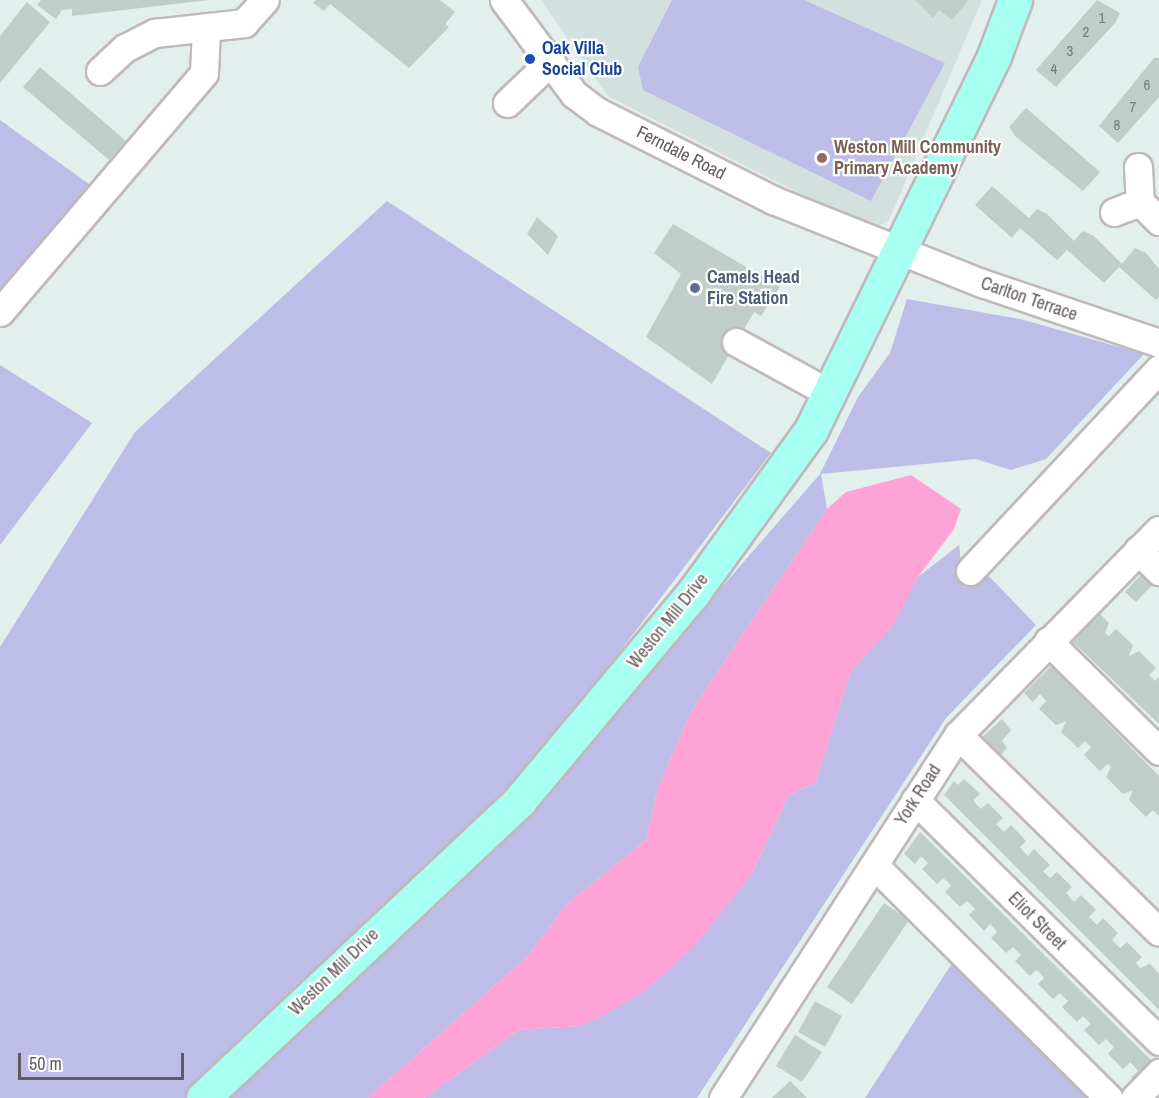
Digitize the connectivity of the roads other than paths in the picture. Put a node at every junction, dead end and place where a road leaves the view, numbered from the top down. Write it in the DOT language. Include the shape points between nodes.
graph roads {
  1 [pos="265,0"];
  2 [pos="504,0"];
  3 [pos="1015,0"];
  4 [pos="1039,0"];
  5 [pos="206,29"];
  6 [pos="999,44"];
  7 [pos="551,61"];
  8 [pos="100,71"];
  9 [pos="507,103"];
  10 [pos="1138,167"];
  11 [pos="1140,202"];
  12 [pos="1114,212"];
  13 [pos="1159,221"];
  14 [pos="900,251"];
  15 [pos="0,312"];
  16 [pos="736,342"];
  17 [pos="1159,343"];
  18 [pos="1159,369"];
  19 [pos="829,393"];
  20 [pos="1159,530"];
  21 [pos="1138,550"];
  22 [pos="970,571"];
  23 [pos="1159,571"];
  24 [pos="1048,641"];
  25 [pos="958,735"];
  26 [pos="1159,752"];
  27 [pos="915,800"];
  28 [pos="874,865"];
  29 [pos="1159,932"];
  30 [pos="1159,1041"];
  31 [pos="1159,1073"];
  32 [pos="204,1098"];
  33 [pos="723,1098"];
  34 [pos="1109,1098"];
  35 [pos="1135,1098"];
  1 -- 5 [label="street" via="244,23"];
  2 -- 7 [label="street, Ferndale Road"];
  3 -- 6 [label="main road, Weston Mill Drive"];
  4 -- 6 [label="main road, Weston Mill Drive"];
  5 -- 8 [label="street" via="154,33 125,48"];
  5 -- 15 [label="street" via="204,73"];
  6 -- 14 [label="main road, Weston Mill Drive"];
  7 -- 9 [label="street"];
  7 -- 14 [label="street, Ferndale Road" via="574,94 598,112 773,200"];
  10 -- 11 [label="street"];
  11 -- 12 [label="street"];
  11 -- 13 [label="street"];
  14 -- 17 [label="street, Carlton Terrace"];
  14 -- 19 [label="main road, Weston Mill Drive"];
  16 -- 19 [label="street"];
  18 -- 22 [label="street"];
  19 -- 32 [label="main road, Weston Mill Drive" via="811,430 693,593 519,800"];
  20 -- 21 [label="street, York Road"];
  21 -- 23 [label="street"];
  21 -- 24 [label="street, York Road"];
  24 -- 25 [label="street, York Road"];
  24 -- 26 [label="street"];
  25 -- 27 [label="street, York Road"];
  25 -- 29 [label="street"];
  27 -- 28 [label="street, York Road"];
  27 -- 30 [label="street, Eliot Street"];
  28 -- 33 [label="street, York Road"];
  28 -- 34 [label="street"];
  31 -- 35 [label="street"];
}
